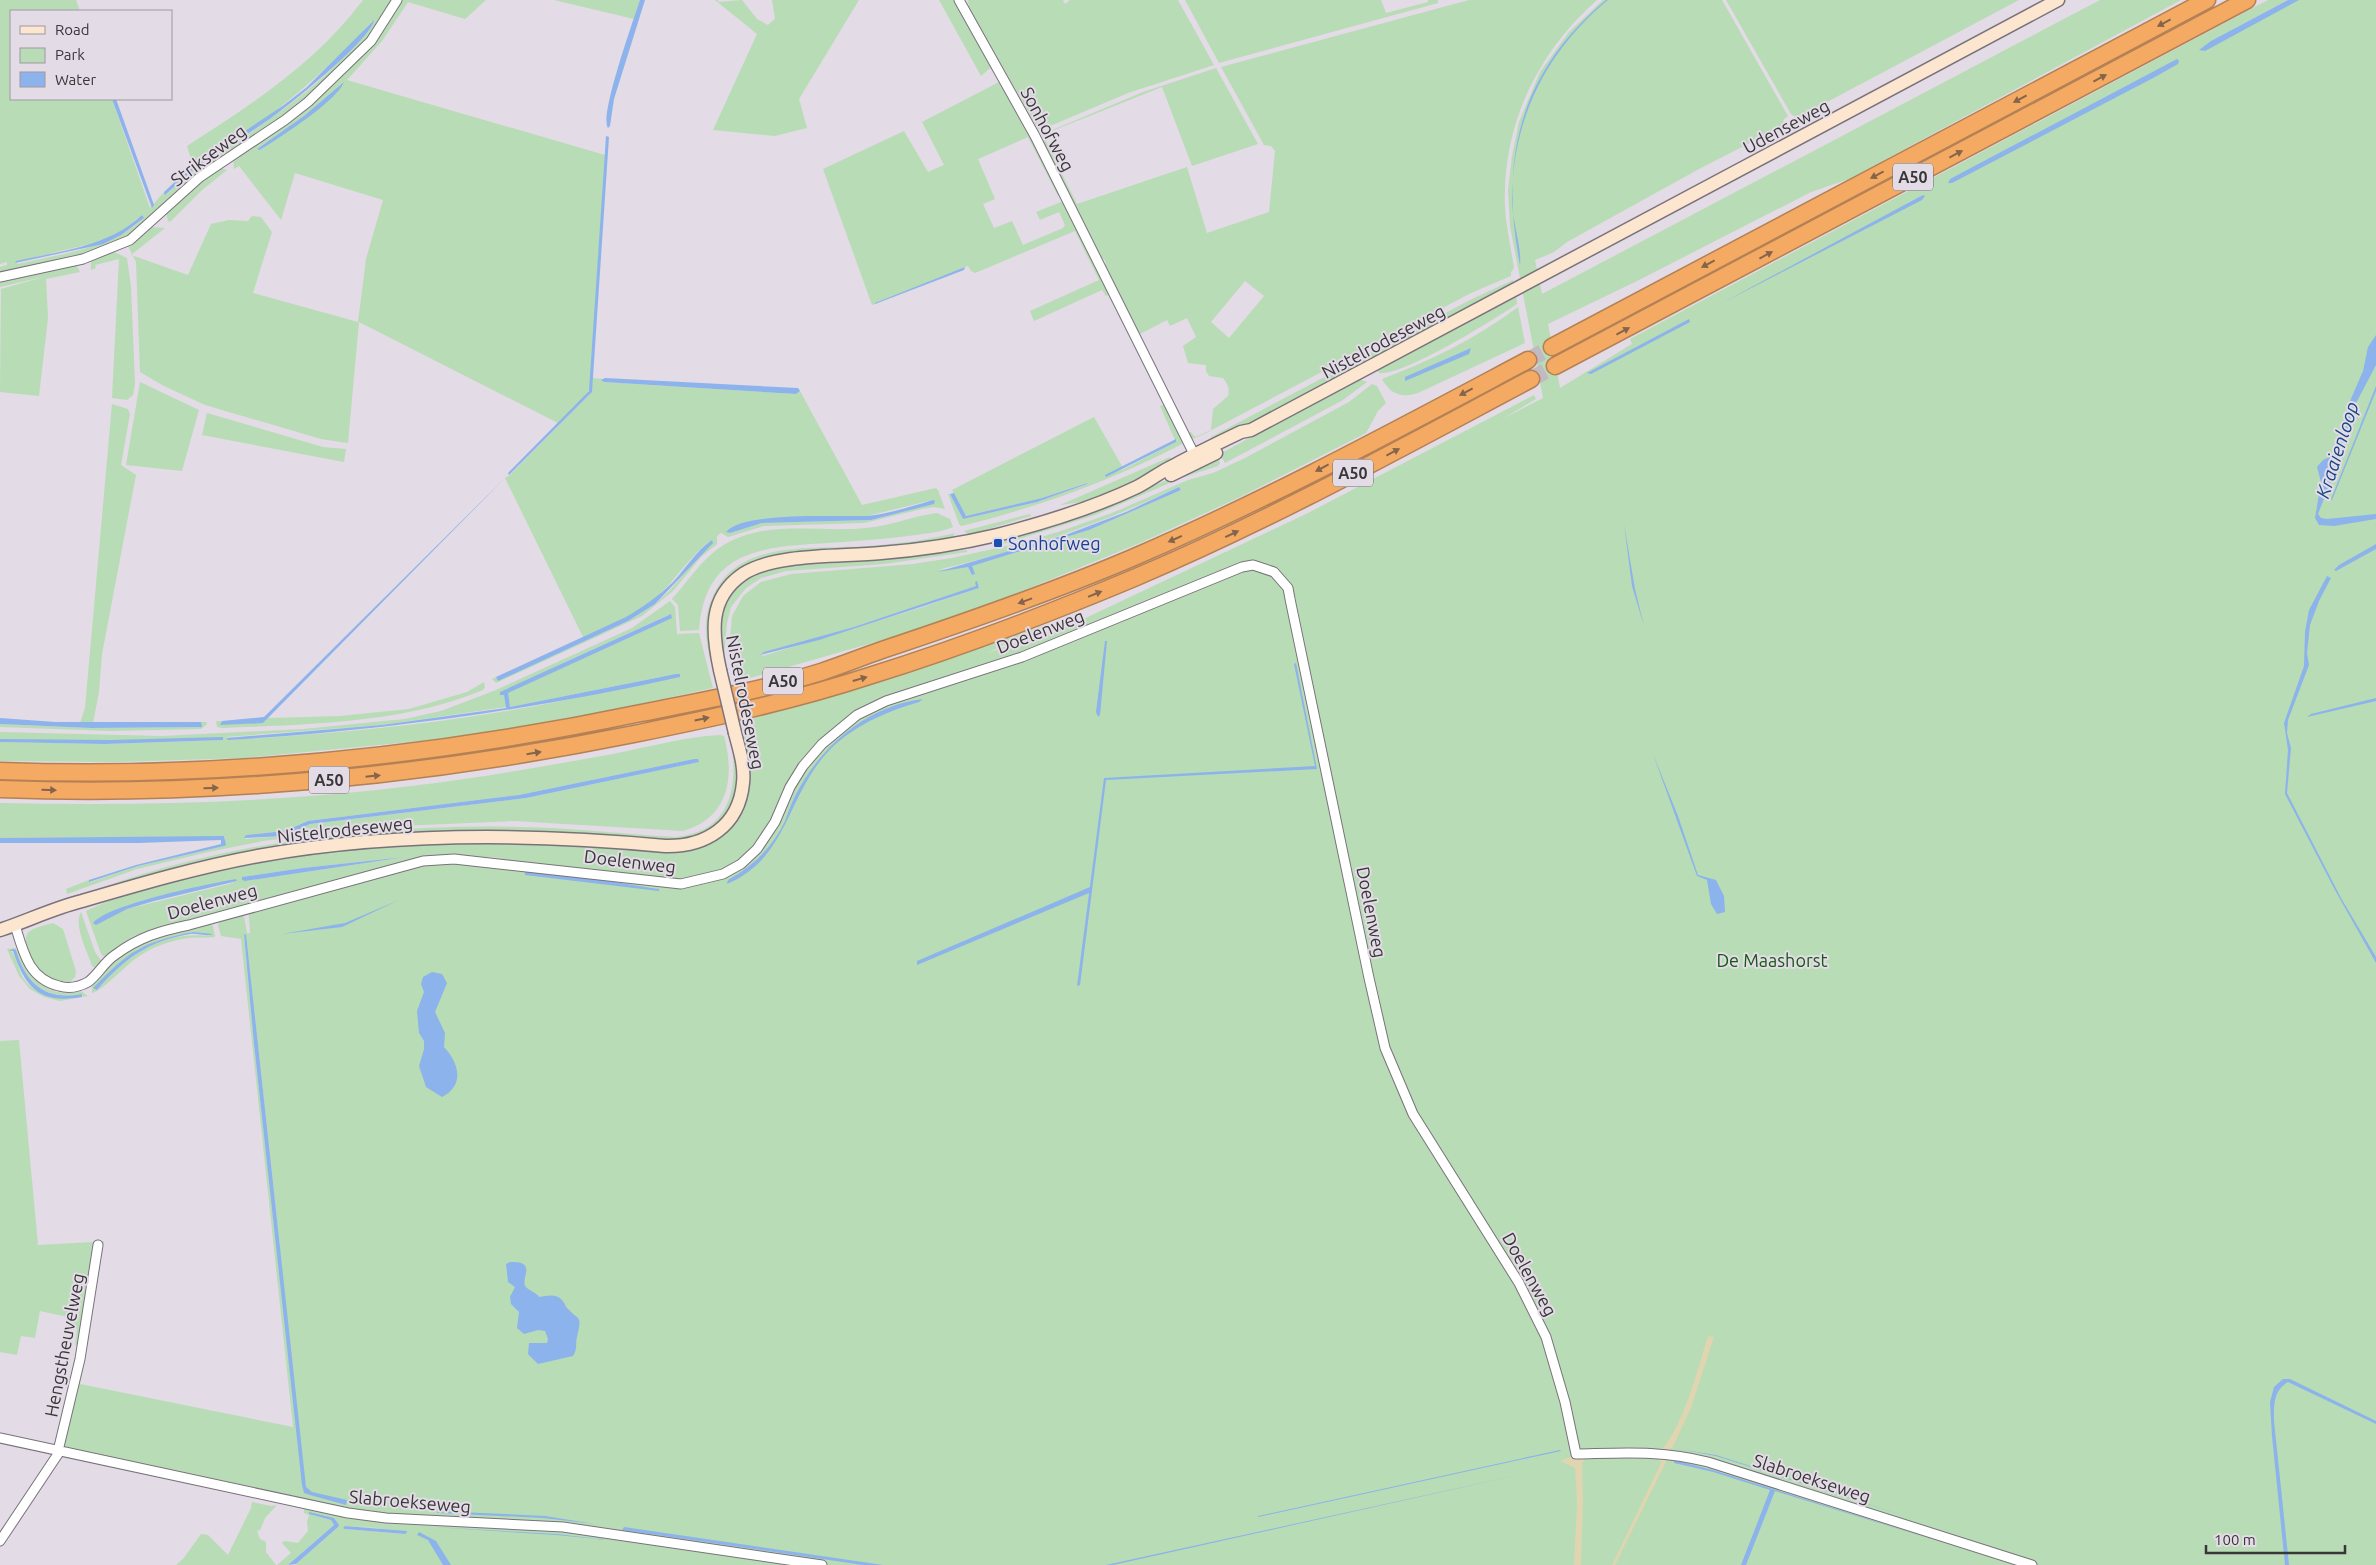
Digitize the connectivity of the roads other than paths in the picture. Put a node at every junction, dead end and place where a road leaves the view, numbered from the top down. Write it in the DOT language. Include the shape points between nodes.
graph roads {
  1 [pos="397,0"];
  2 [pos="959,0"];
  3 [pos="2058,0"];
  4 [pos="2207,0"];
  5 [pos="2247,0"];
  6 [pos="0,277"];
  7 [pos="1530,282"];
  8 [pos="1552,347"];
  9 [pos="1528,360"];
  10 [pos="1556,366"];
  11 [pos="1531,379"];
  12 [pos="1196,459"];
  13 [pos="0,771"];
  14 [pos="0,789"];
  15 [pos="17,929"];
  16 [pos="0,930"];
  17 [pos="0,939"];
  18 [pos="98,1245"];
  19 [pos="0,1438"];
  20 [pos="59,1451"];
  21 [pos="1576,1454"];
  22 [pos="0,1542"];
  23 [pos="822,1565"];
  24 [pos="2032,1565"];
  1 -- 6 [label="street, Strikseweg" via="371,41 308,102 200,177 130,240 83,259"];
  2 -- 12 [label="street, Sonhofweg" via="1035,136"];
  3 -- 7 [label="street, Udenseweg"];
  4 -- 8 [label="highway, A50, one-way"];
  10 -- 5 [label="highway, A50, one-way"];
  7 -- 12 [label="street, Nistelrodeseweg" via="1251,430 1243,438"];
  9 -- 13 [label="highway, A50, one-way" via="1308,475 1133,558 987,615 820,672 550,732 428,750 352,759 170,772"];
  14 -- 11 [label="highway, A50, one-way" via="140,791 379,776 571,747 773,704 869,676 1048,613 1134,578 1281,511"];
  12 -- 15 [label="street, Nistelrodeseweg, bridge" via="1151,484 997,535 931,548 781,561 752,569 730,586 720,602 714,637 741,755 743,781 737,808 718,830 698,843 665,846 531,837 352,844 259,856 136,884"];
  15 -- 16 [label="street, Nistelrodeseweg"];
  15 -- 17 [label="street, Nistelrodeseweg"];
  15 -- 21 [label="street, Doelenweg" via="26,960 36,975 45,982 72,988 88,982 115,954 154,932 423,861 464,860 681,884 723,874 741,864 757,849 775,822 803,766 822,744 857,715 886,701 1022,657 1237,568 1265,568 1282,580 1290,599 1385,1048 1413,1114 1519,1283 1546,1337"];
  18 -- 20 [label="street, Hengstheuvelweg" via="80,1359"];
  19 -- 20 [label="street, Slabroekseweg"];
  20 -- 22 [label="street, Hengstheuvelweg"];
  20 -- 23 [label="street, Slabroekseweg" via="348,1514 563,1527"];
  21 -- 24 [label="street, Slabroekseweg" via="1648,1452 1708,1462"];
}
